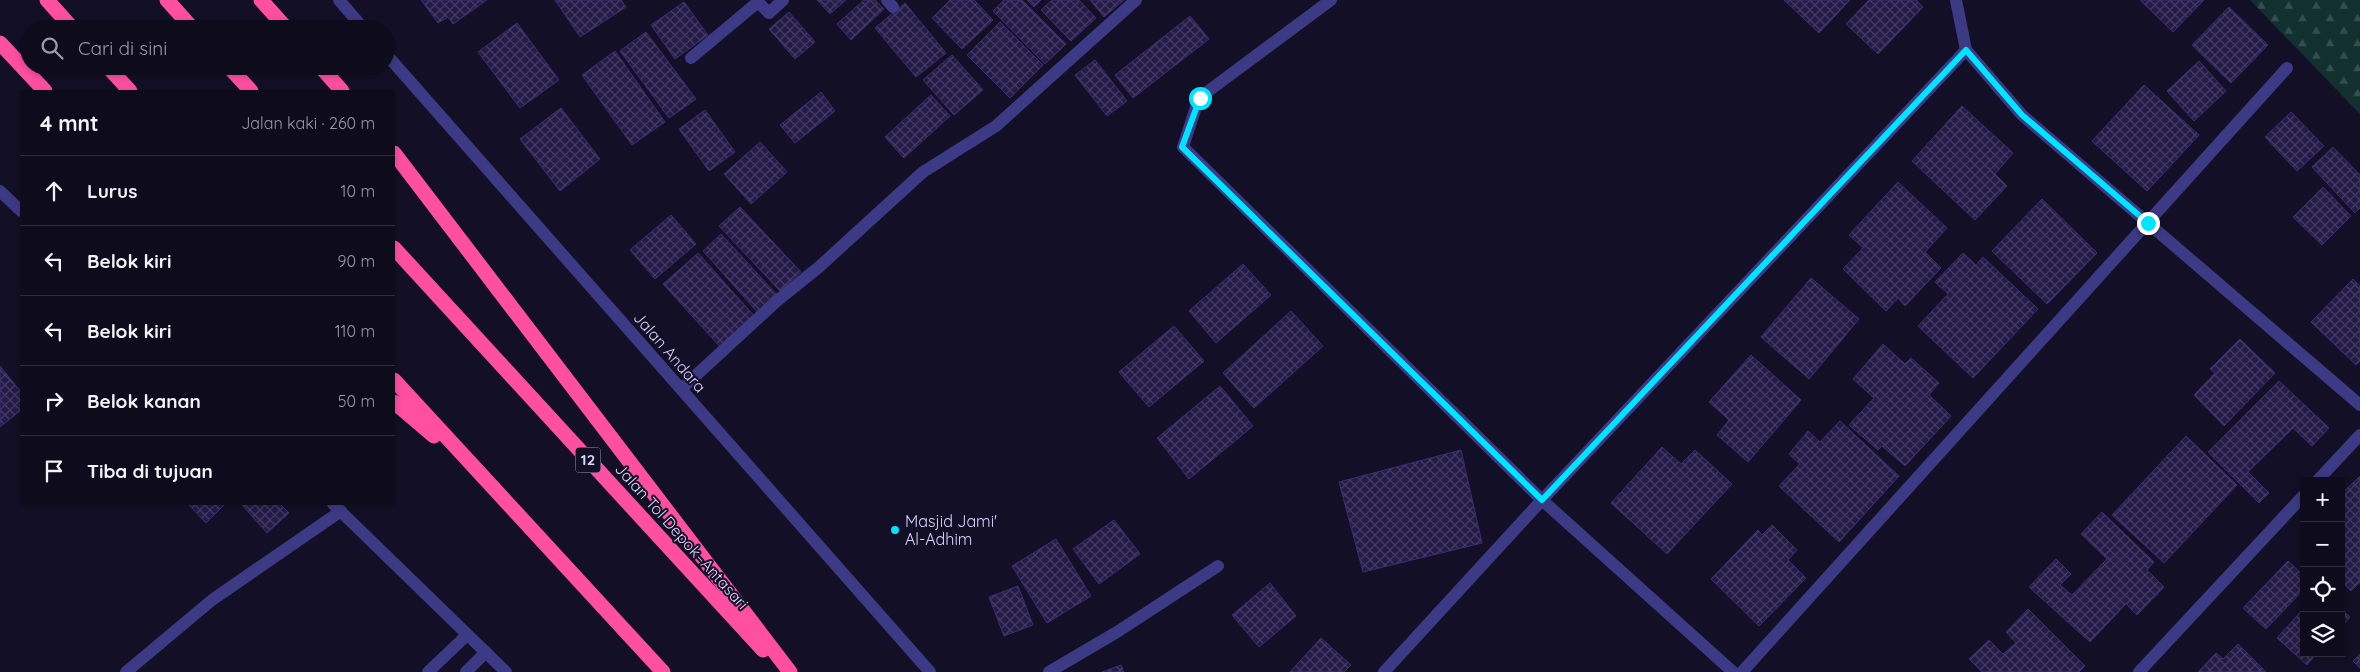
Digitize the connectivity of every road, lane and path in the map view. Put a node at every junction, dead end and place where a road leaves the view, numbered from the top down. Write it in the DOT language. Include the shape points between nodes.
graph roads {
  1 [pos="46,0"];
  2 [pos="167,0"];
  3 [pos="261,0"];
  4 [pos="339,0"];
  5 [pos="784,0"];
  6 [pos="1136,0"];
  7 [pos="1331,0"];
  8 [pos="1956,0"];
  9 [pos="65,20"];
  10 [pos="185,20"];
  11 [pos="279,20"];
  12 [pos="356,20"];
  13 [pos="0,43"];
  14 [pos="1966,50"];
  15 [pos="691,58"];
  16 [pos="20,64"];
  17 [pos="395,64"];
  18 [pos="2287,68"];
  19 [pos="30,75"];
  20 [pos="115,75"];
  21 [pos="236,75"];
  22 [pos="328,75"];
  23 [pos="44,90"];
  24 [pos="129,90"];
  25 [pos="250,90"];
  26 [pos="341,90"];
  27 [pos="395,155"];
  28 [pos="0,191"];
  29 [pos="20,210"];
  30 [pos="2148,223"];
  31 [pos="395,249"];
  32 [pos="395,381"];
  33 [pos="681,390"];
  34 [pos="395,403"];
  35 [pos="2360,405"];
  36 [pos="2360,435"];
  37 [pos="479,474"];
  38 [pos="2321,477"];
  39 [pos="2300,499"];
  40 [pos="1542,500"];
  41 [pos="337,507"];
  42 [pos="1218,566"];
  43 [pos="467,634"];
  44 [pos="486,652"];
  45 [pos="126,672"];
  46 [pos="428,672"];
  47 [pos="466,672"];
  48 [pos="506,672"];
  49 [pos="664,672"];
  50 [pos="783,672"];
  51 [pos="790,672"];
  52 [pos="930,672"];
  53 [pos="1049,672"];
  54 [pos="1384,672"];
  55 [pos="1733,672"];
  56 [pos="1742,672"];
  57 [pos="2139,672"];
  1 -- 9 [label="highway"];
  2 -- 10 [label="highway"];
  3 -- 11 [label="highway"];
  4 -- 12 [label="street"];
  5 -- 15 [label="street" via="769,13 758,2"];
  6 -- 33 [label="street" via="996,126 924,172"];
  7 -- 40 [label="street" via="1200,98 1182,147"];
  8 -- 14 [label="street"];
  13 -- 16 [label="highway"];
  14 -- 30 [label="street" via="2022,115"];
  14 -- 40 [label="street"];
  17 -- 33 [label="street, Jalan Andara"];
  18 -- 30 [label="street"];
  19 -- 23 [label="highway"];
  20 -- 24 [label="highway"];
  21 -- 25 [label="highway"];
  22 -- 26 [label="highway"];
  27 -- 51 [label="highway"];
  28 -- 29 [label="street"];
  30 -- 35 [label="street"];
  30 -- 56 [label="street"];
  31 -- 50 [label="highway, Jalan Tol Depok–Antasari / 12"];
  32 -- 37 [label="highway"];
  33 -- 52 [label="street, Jalan Andara"];
  34 -- 37 [label="highway"];
  36 -- 38 [label="street"];
  37 -- 49 [label="highway"];
  39 -- 57 [label="street"];
  40 -- 54 [label="street"];
  40 -- 55 [label="street"];
  41 -- 43 [label="street"];
  41 -- 45 [label="street" via="212,600"];
  42 -- 53 [label="street"];
  43 -- 44 [label="street"];
  43 -- 46 [label="street"];
  44 -- 47 [label="street"];
  44 -- 48 [label="street"];
}
